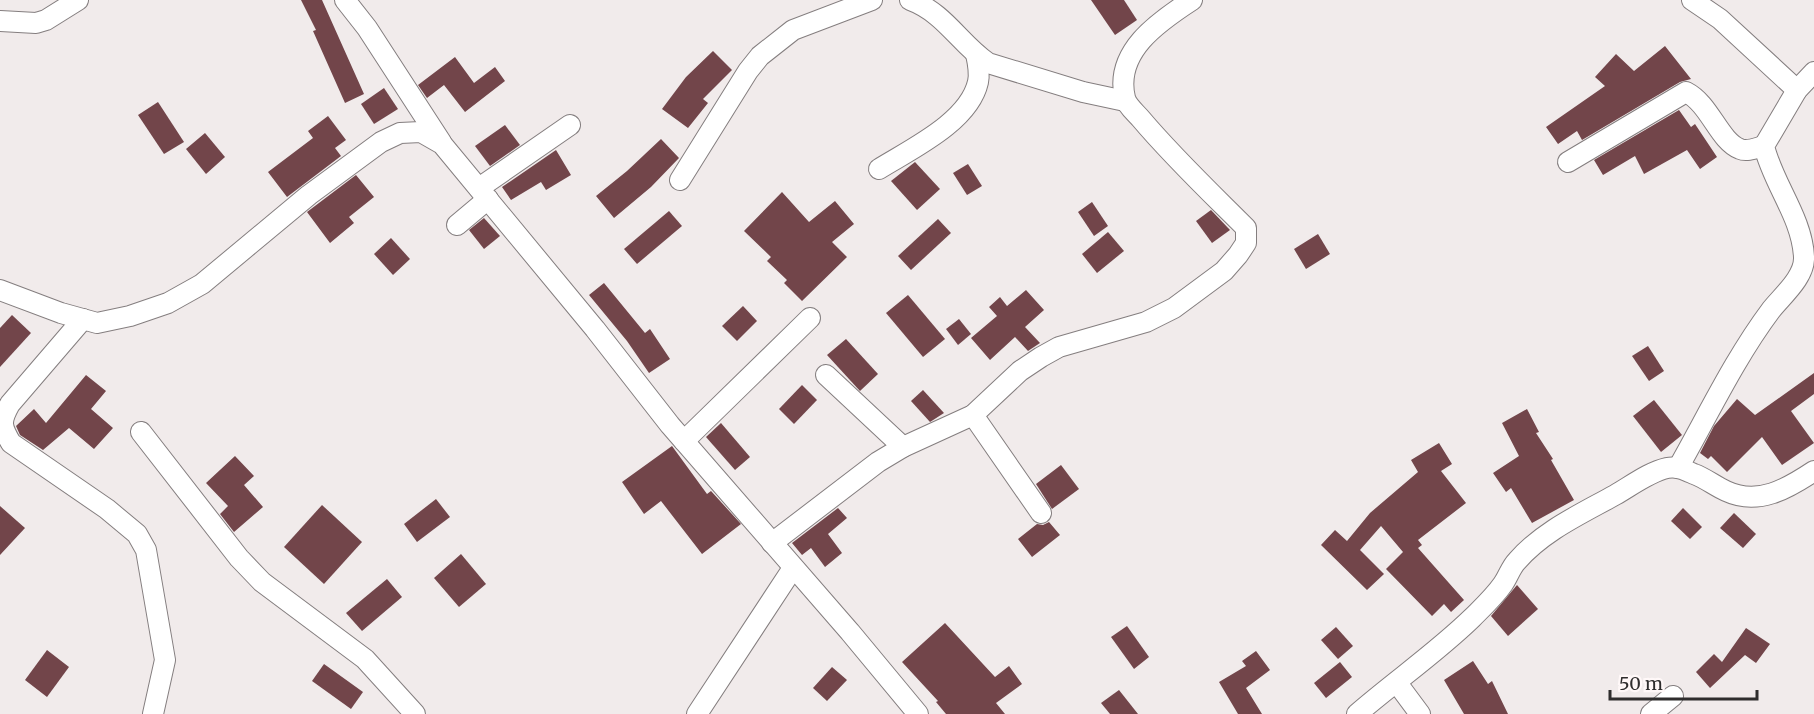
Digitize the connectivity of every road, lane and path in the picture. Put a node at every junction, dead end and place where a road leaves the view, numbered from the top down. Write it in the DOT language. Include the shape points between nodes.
graph roads {
  1 [pos="78,0"];
  2 [pos="345,0"];
  3 [pos="872,0"];
  4 [pos="910,0"];
  5 [pos="1192,0"];
  6 [pos="1692,0"];
  7 [pos="0,21"];
  8 [pos="976,54"];
  9 [pos="1814,72"];
  10 [pos="1797,90"];
  11 [pos="1125,101"];
  12 [pos="570,125"];
  13 [pos="442,144"];
  14 [pos="1764,146"];
  15 [pos="1568,162"];
  16 [pos="879,169"];
  17 [pos="680,180"];
  18 [pos="483,194"];
  19 [pos="457,225"];
  20 [pos="0,290"];
  21 [pos="810,318"];
  22 [pos="83,319"];
  23 [pos="826,375"];
  24 [pos="973,415"];
  25 [pos="141,432"];
  26 [pos="684,441"];
  27 [pos="903,447"];
  28 [pos="1678,468"];
  29 [pos="1814,471"];
  30 [pos="1041,513"];
  31 [pos="772,543"];
  32 [pos="794,568"];
  33 [pos="1397,683"];
  34 [pos="1673,696"];
  35 [pos="153,714"];
  36 [pos="415,714"];
  37 [pos="697,714"];
  38 [pos="918,714"];
  39 [pos="1357,714"];
  40 [pos="1420,714"];
  41 [pos="1651,714"];
  1 -- 7 [label="street" via="36,23"];
  2 -- 13 [label="street"];
  3 -- 17 [label="street" via="793,30 760,56 747,70"];
  4 -- 8 [label="street" via="936,13"];
  5 -- 11 [label="street" via="1138,42 1127,60"];
  6 -- 10 [label="street" via="1720,19"];
  8 -- 11 [label="street" via="1004,69"];
  8 -- 16 [label="street" via="978,82 966,106 937,133"];
  9 -- 10 [label="street"];
  10 -- 14 [label="street"];
  11 -- 24 [label="street" via="1246,228 1245,243 1224,271 1174,308 1146,322 1059,346 1020,371"];
  12 -- 18 [label="street"];
  13 -- 18 [label="street"];
  13 -- 22 [label="street" via="421,132 400,133 381,142 309,195 202,284 168,303 130,316 97,323"];
  14 -- 15 [label="street" via="1748,150 1731,143 1695,96 1686,92"];
  14 -- 28 [label="street" via="1796,223 1804,260 1796,280 1770,311"];
  18 -- 19 [label="street"];
  18 -- 26 [label="street"];
  20 -- 22 [label="street"];
  21 -- 26 [label="street"];
  22 -- 35 [label="street" via="10,404 3,429 11,443 137,534 146,550 165,660"];
  23 -- 27 [label="street"];
  24 -- 27 [label="street"];
  24 -- 30 [label="street"];
  25 -- 36 [label="street" via="262,582 365,659"];
  26 -- 31 [label="street"];
  27 -- 31 [label="street"];
  28 -- 29 [label="street" via="1726,491 1760,498"];
  28 -- 33 [label="street" via="1651,475 1544,537 1515,562 1503,584 1470,620"];
  31 -- 32 [label="street"];
  32 -- 37 [label="street"];
  32 -- 38 [label="street"];
  33 -- 39 [label="street"];
  33 -- 40 [label="street"];
  34 -- 41 [label="street"];
}
